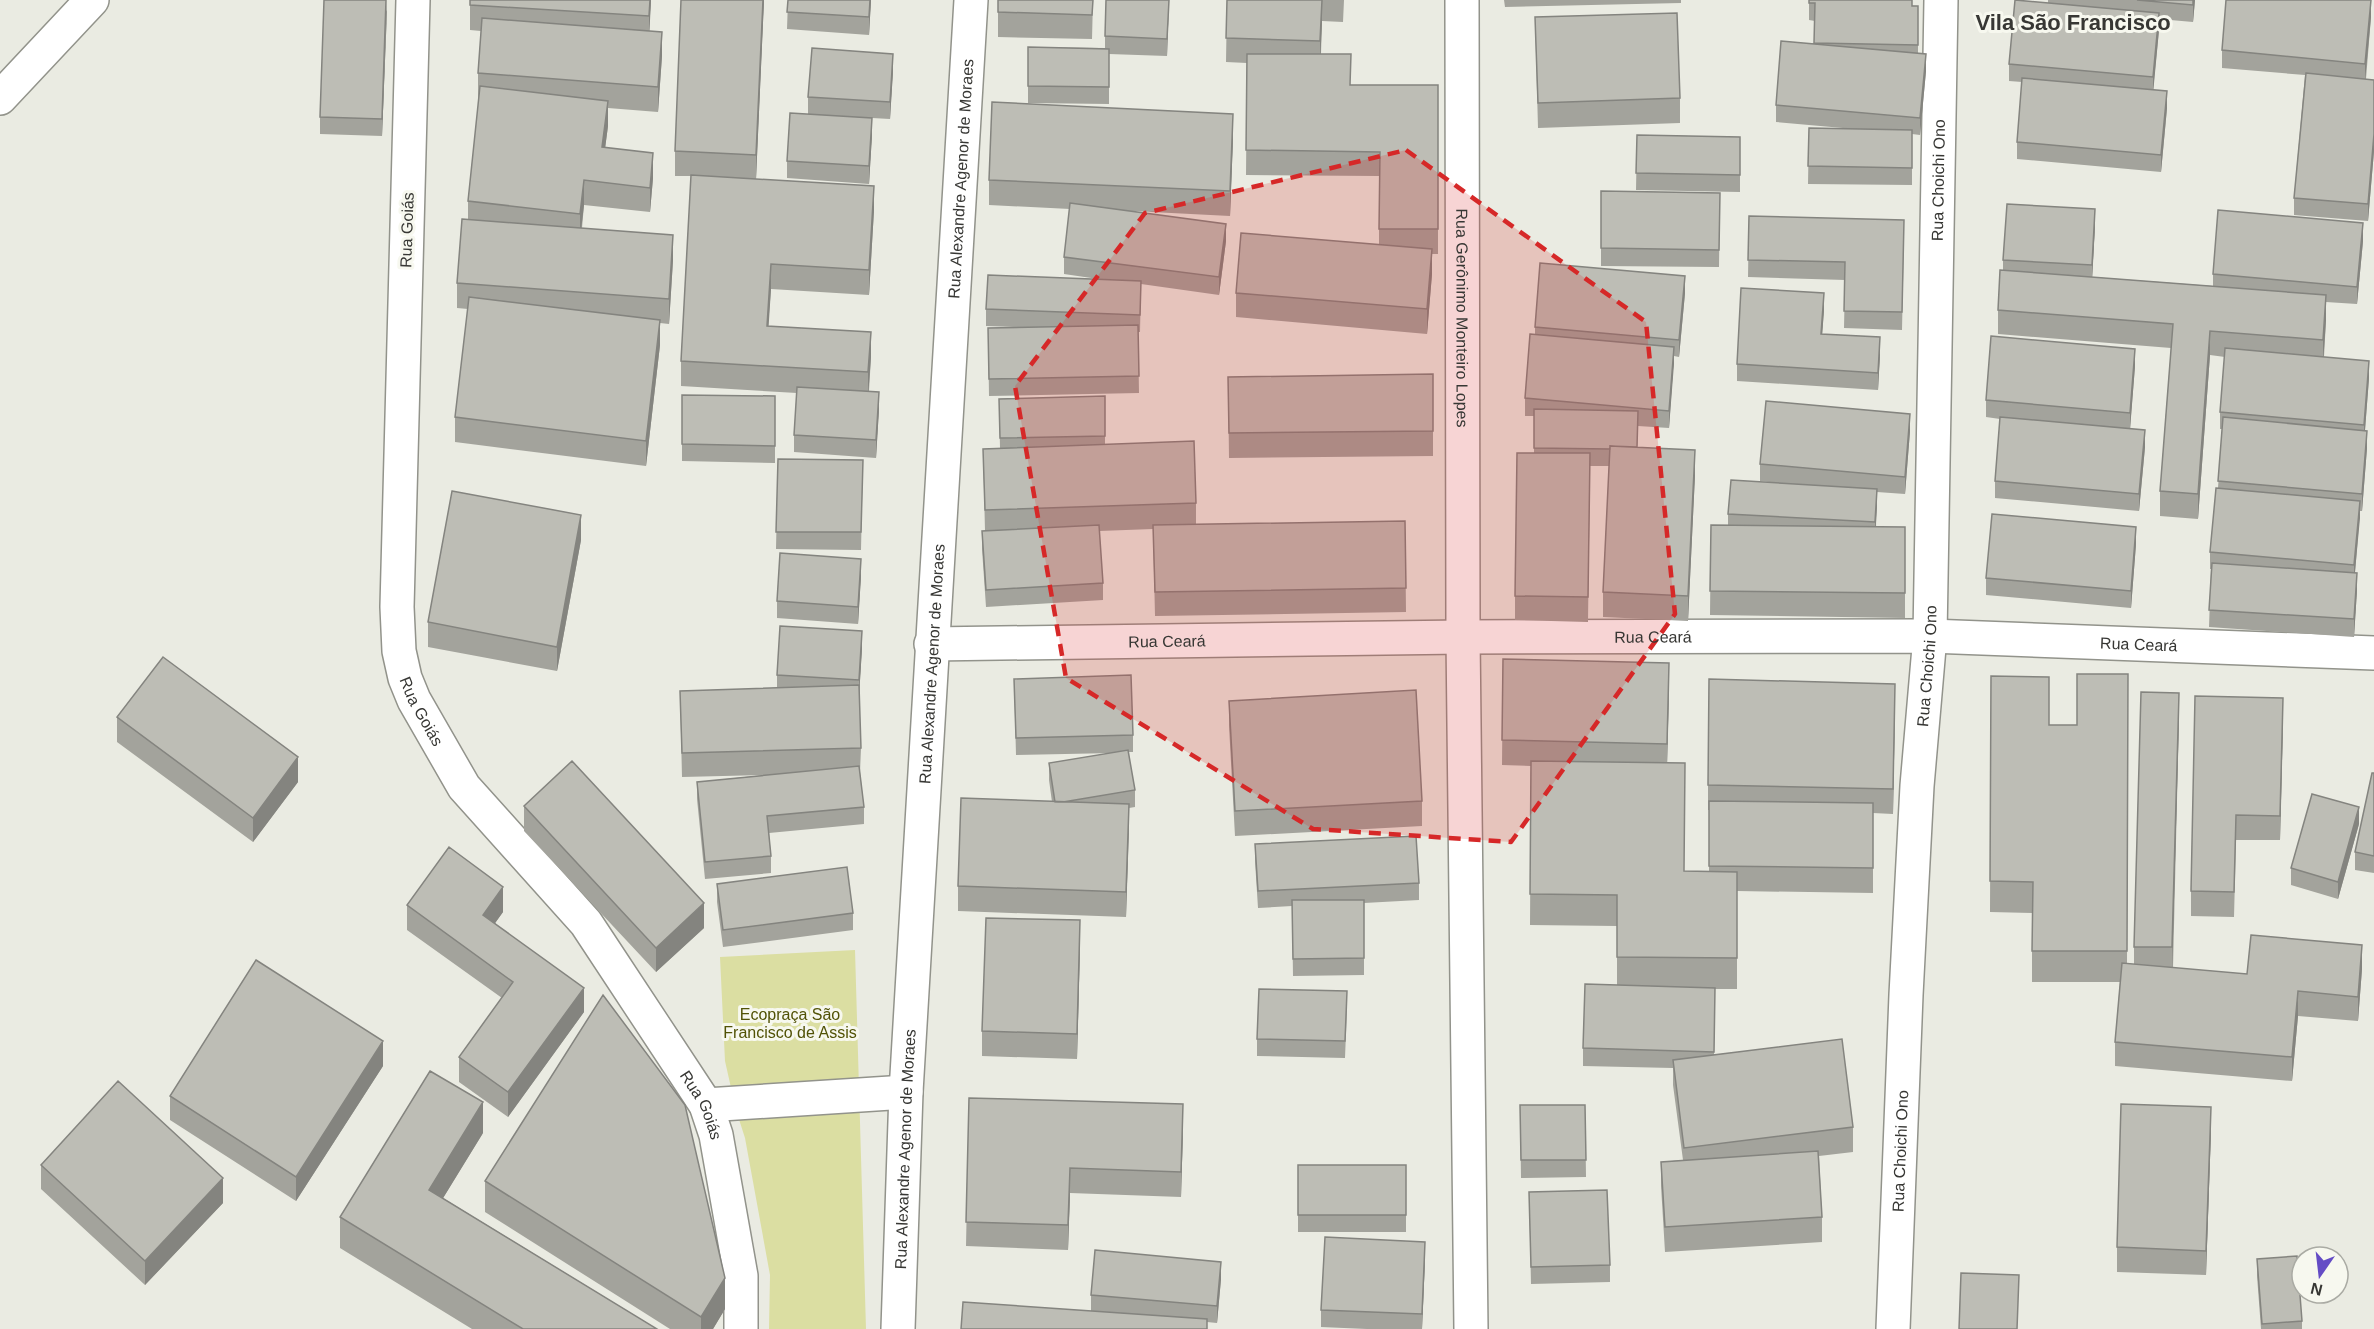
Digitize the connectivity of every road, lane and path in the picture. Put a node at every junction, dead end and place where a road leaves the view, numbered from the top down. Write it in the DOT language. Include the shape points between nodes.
graph roads {
  1 [pos="92,0"];
  2 [pos="413,0"];
  3 [pos="970,0"];
  4 [pos="1462,0"];
  5 [pos="1941,0"];
  6 [pos="0,99"];
  7 [pos="1930,636"];
  8 [pos="1463,637"];
  9 [pos="931,644"];
  10 [pos="2374,652"];
  11 [pos="906,1092"];
  12 [pos="706,1105"];
  13 [pos="741,1329"];
  14 [pos="898,1329"];
  15 [pos="1472,1329"];
  16 [pos="1893,1329"];
  1 -- 6 [label="street"];
  2 -- 12 [label="street, Rua Goiás" via="397,607 405,678 464,788 586,923"];
  3 -- 9 [label="street, Rua Alexandre Agenor de Moraes"];
  4 -- 8 [label="street, Rua Gerônimo Monteiro Lopes"];
  5 -- 7 [label="street, Rua Choichi Ono"];
  7 -- 8 [label="street, Rua Ceará"];
  7 -- 10 [label="street, Rua Ceará"];
  7 -- 16 [label="street, Rua Choichi Ono" via="1906,983"];
  8 -- 9 [label="street, Rua Ceará"];
  8 -- 15 [label="street, Rua Gerônimo Monteiro Lopes"];
  9 -- 11 [label="street, Rua Alexandre Agenor de Moraes"];
  11 -- 12 [label="street"];
  11 -- 14 [label="street, Rua Alexandre Agenor de Moraes"];
  12 -- 13 [label="street, Rua Goiás" via="716,1135 741,1276"];
}
